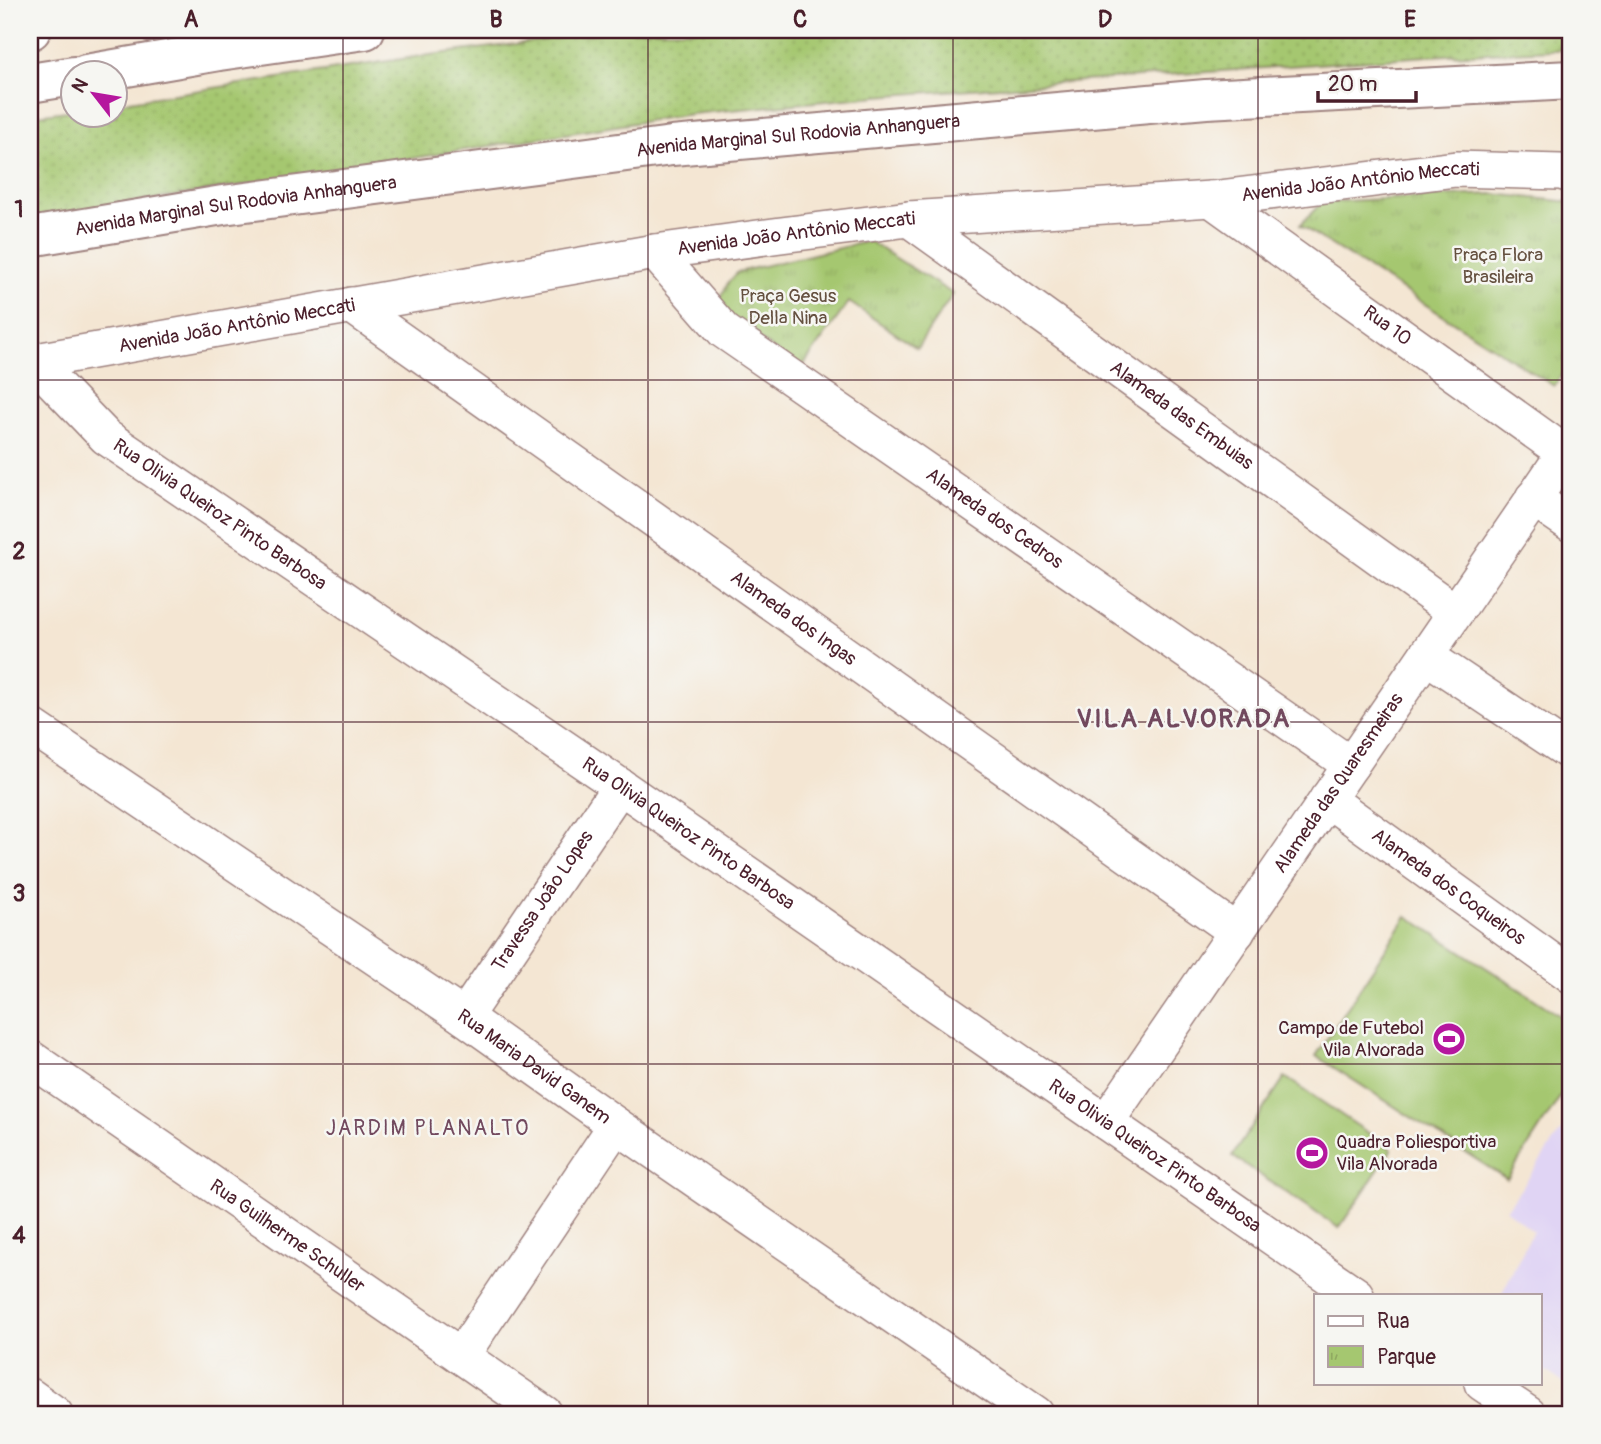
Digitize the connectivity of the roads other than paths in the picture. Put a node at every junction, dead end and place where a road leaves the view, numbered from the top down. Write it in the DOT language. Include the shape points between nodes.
graph roads {
  1 [pos="365,30"];
  2 [pos="130,66"];
  3 [pos="60,78"];
  4 [pos="1571,80"];
  5 [pos="30,83"];
  6 [pos="1571,175"];
  7 [pos="1211,199"];
  8 [pos="909,219"];
  9 [pos="30,237"];
  10 [pos="655,252"];
  11 [pos="351,305"];
  12 [pos="32,362"];
  13 [pos="1568,448"];
  14 [pos="1533,498"];
  15 [pos="1571,524"];
  16 [pos="1455,612"];
  17 [pos="1426,656"];
  18 [pos="30,725"];
  19 [pos="1571,752"];
  20 [pos="1351,765"];
  21 [pos="620,786"];
  22 [pos="1327,799"];
  23 [pos="1237,932"];
  24 [pos="1571,975"];
  25 [pos="464,1017"];
  26 [pos="30,1058"];
  27 [pos="1106,1122"];
  28 [pos="616,1125"];
  29 [pos="1355,1294"];
  30 [pos="461,1356"];
  31 [pos="1483,1384"];
  32 [pos="30,1396"];
  33 [pos="55,1414"];
  34 [pos="545,1414"];
  35 [pos="1036,1414"];
  36 [pos="1528,1414"];
  1 -- 2 [label="highway"];
  3 -- 5 [label="highway"];
  4 -- 9 [label="highway, Avenida Marginal Sul Rodovia Anhanguera" via="1206,99 672,146 223,205"];
  6 -- 7 [label="street, Avenida João Antônio Meccati" via="1456,169"];
  7 -- 8 [label="street, Avenida João Antônio Meccati"];
  7 -- 13 [label="street, Rua 10"];
  8 -- 10 [label="street, Avenida João Antônio Meccati"];
  8 -- 16 [label="street, Alameda das Embuias"];
  10 -- 11 [label="street, Avenida João Antônio Meccati"];
  10 -- 20 [label="street, Alameda dos Cedros" via="724,331"];
  11 -- 12 [label="street, Avenida João Antônio Meccati"];
  11 -- 23 [label="street, Alameda dos Ingas"];
  12 -- 21 [label="street, Rua Olivia Queiroz Pinto Barbosa" via="106,437"];
  13 -- 14 [label="street, Alameda das Quaresmeiras"];
  14 -- 15 [label="street"];
  14 -- 16 [label="street, Alameda das Quaresmeiras"];
  16 -- 17 [label="street, Alameda das Quaresmeiras"];
  17 -- 19 [label="street"];
  17 -- 20 [label="street, Alameda das Quaresmeiras"];
  18 -- 25 [label="street, Rua Maria David Ganem"];
  20 -- 22 [label="street, Alameda das Quaresmeiras"];
  21 -- 25 [label="street, Travessa João Lopes"];
  21 -- 27 [label="street, Rua Olivia Queiroz Pinto Barbosa"];
  22 -- 23 [label="street, Alameda das Quaresmeiras"];
  22 -- 24 [label="street, Alameda dos Coqueiros"];
  23 -- 27 [label="street, Alameda das Quaresmeiras"];
  25 -- 28 [label="street, Rua Maria David Ganem"];
  26 -- 30 [label="street, Rua Guilherme Schuller"];
  27 -- 29 [label="street, Rua Olivia Queiroz Pinto Barbosa"];
  28 -- 30 [label="street"];
  28 -- 35 [label="street, Rua Maria David Ganem"];
  30 -- 34 [label="street, Rua Guilherme Schuller"];
  31 -- 36 [label="street"];
  32 -- 33 [label="street"];
}
